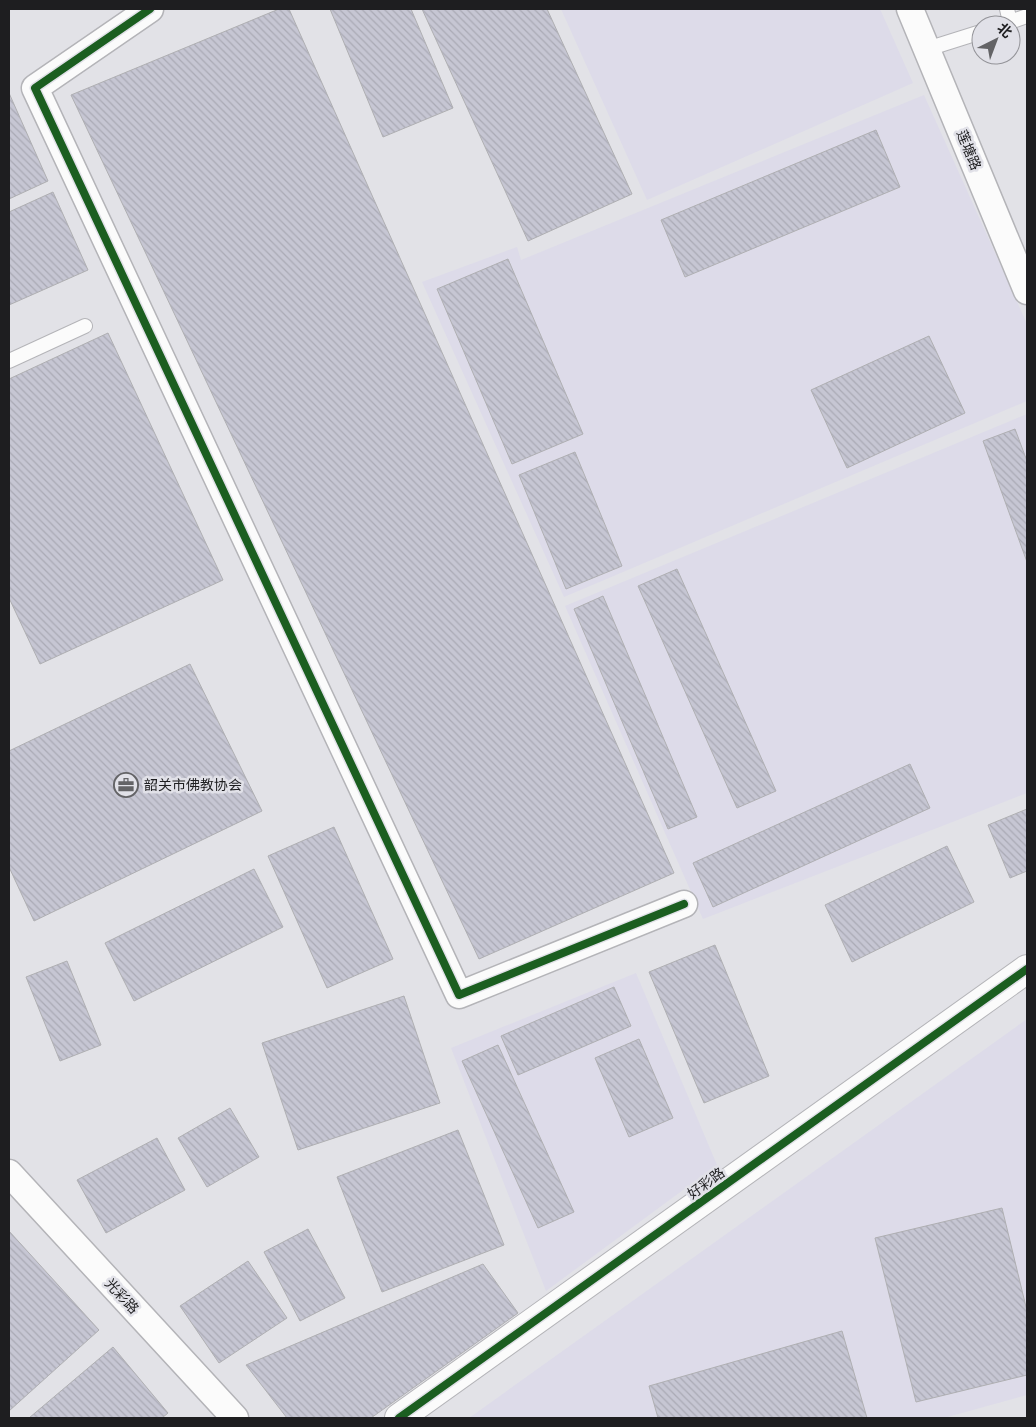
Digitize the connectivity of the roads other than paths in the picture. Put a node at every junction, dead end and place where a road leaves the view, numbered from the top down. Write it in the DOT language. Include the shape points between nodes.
graph roads {
  1 [pos="150,9"];
  2 [pos="910,9"];
  3 [pos="971,35"];
  4 [pos="927,49"];
  5 [pos="1018,248"];
  6 [pos="1027,291"];
  7 [pos="85,326"];
  8 [pos="9,361"];
  9 [pos="684,904"];
  10 [pos="1027,969"];
  11 [pos="9,1173"];
  12 [pos="235,1418"];
  13 [pos="398,1418"];
  1 -- 9 [label="street" via="35,88 459,995"];
  2 -- 4 [label="street, 莲塘路"];
  3 -- 4 [label="lane"];
  4 -- 5 [label="street, 莲塘路"];
  5 -- 6 [label="street, 莲塘路"];
  7 -- 8 [label="lane"];
  10 -- 13 [label="street, 好彩路"];
  11 -- 12 [label="street, 光彩路"];
}
